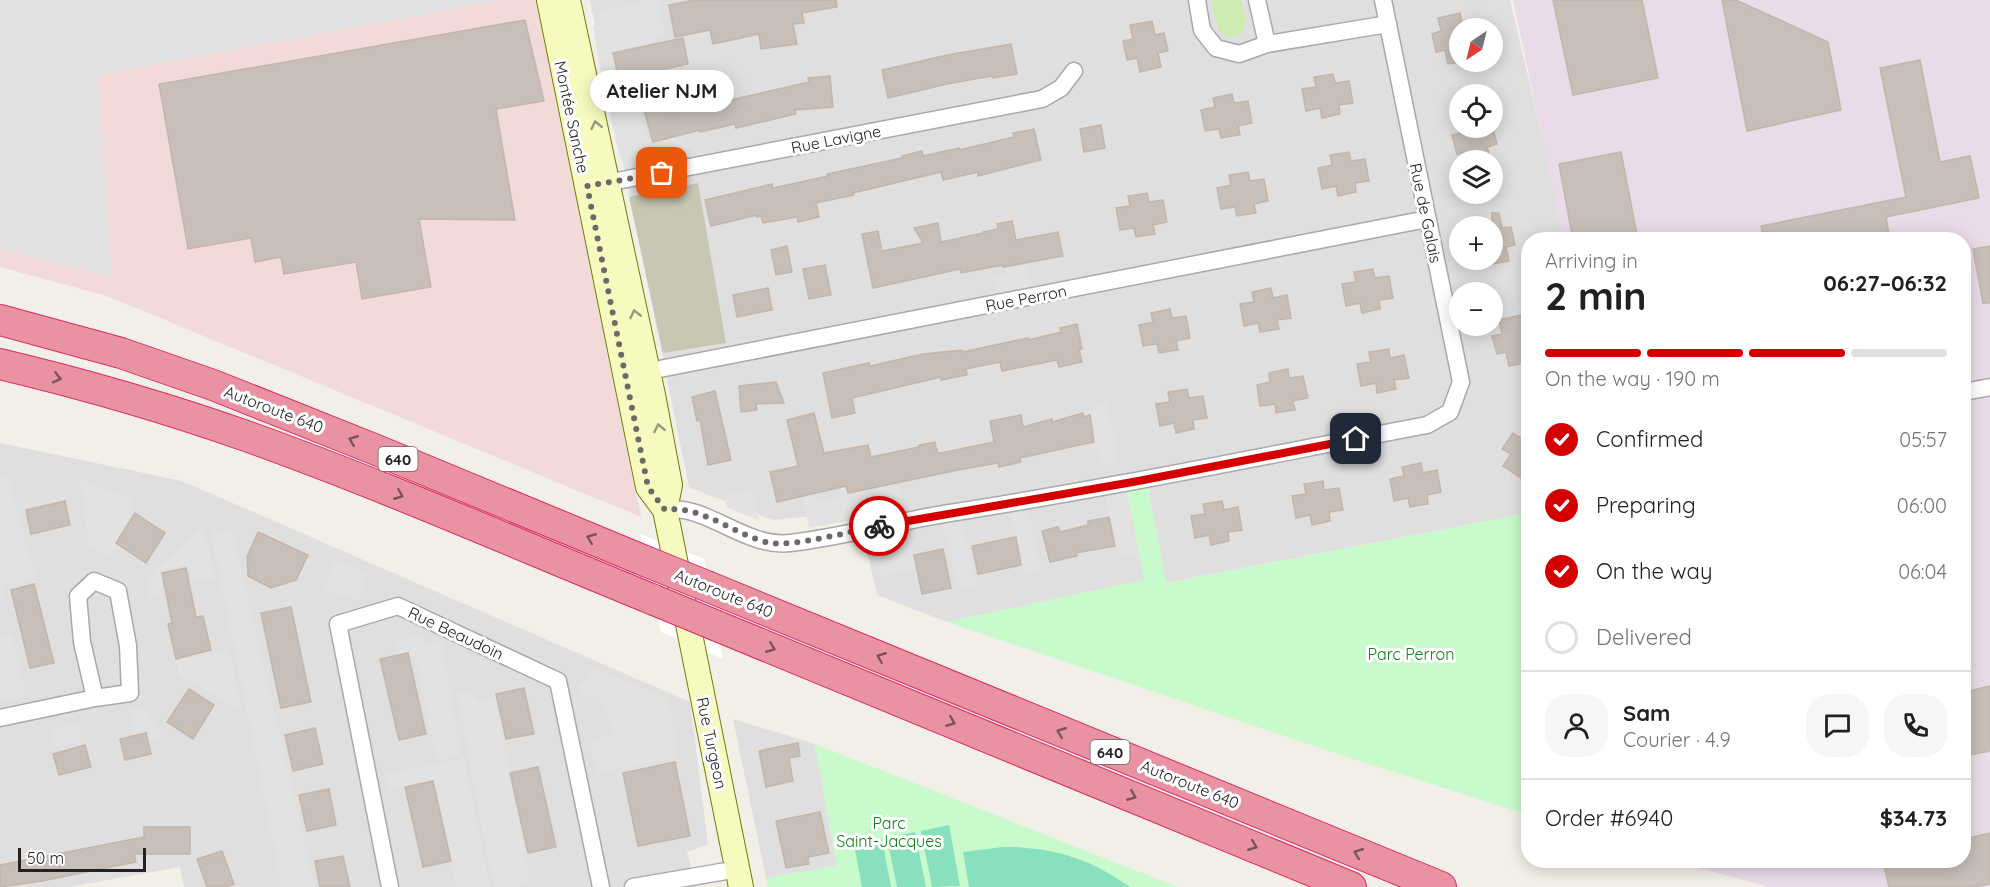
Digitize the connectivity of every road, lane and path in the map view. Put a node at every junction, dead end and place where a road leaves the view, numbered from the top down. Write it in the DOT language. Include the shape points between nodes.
graph roads {
  1 [pos="549,0"];
  2 [pos="568,0"];
  3 [pos="1197,0"];
  4 [pos="1257,0"];
  5 [pos="1383,0"];
  6 [pos="1388,24"];
  7 [pos="1267,44"];
  8 [pos="1074,71"];
  9 [pos="597,185"];
  10 [pos="1427,219"];
  11 [pos="0,303"];
  12 [pos="0,320"];
  13 [pos="148,362"];
  14 [pos="0,364"];
  15 [pos="648,371"];
  16 [pos="624,376"];
  17 [pos="1990,387"];
  18 [pos="1971,391"];
  19 [pos="665,510"];
  20 [pos="696,593"];
  21 [pos="95,698"];
  22 [pos="0,718"];
  23 [pos="739,878"];
  24 [pos="390,887"];
  25 [pos="601,887"];
  26 [pos="633,887"];
  27 [pos="1352,887"];
  28 [pos="1441,887"];
  1 -- 9 [label="street, Montée Sanche"];
  9 -- 2 [label="street, Montée Sanche, one-way"];
  3 -- 7 [label="street" via="1202,30 1216,48 1239,54"];
  4 -- 7 [label="street"];
  5 -- 6 [label="street, Rue de Galais"];
  6 -- 7 [label="street"];
  6 -- 10 [label="street, Rue de Galais"];
  8 -- 9 [label="street, Rue Lavigne" via="1061,88 1042,99"];
  15 -- 9 [label="street, Montée Sanche, one-way"];
  9 -- 16 [label="street, Montée Sanche"];
  10 -- 15 [label="street, Rue Perron"];
  10 -- 19 [label="street, Rue de Galais" via="1461,382 1450,412 1427,425 791,543 768,543 684,509"];
  11 -- 13 [label="highway"];
  12 -- 13 [label="highway, Autoroute 640 / 640"];
  20 -- 13 [label="highway, Autoroute 640 / 640, one-way, bridge" via="645,561 323,428"];
  14 -- 27 [label="highway, Autoroute 640 / 640, one-way, bridge" via="126,397 249,437 361,480"];
  15 -- 16 [label="street, Rue Perron"];
  19 -- 15 [label="street, Montée Sanche, one-way" via="670,485"];
  16 -- 19 [label="street, Montée Sanche" via="648,487"];
  17 -- 18 [label="street"];
  19 -- 20 [label="street, Montée Sanche"];
  20 -- 23 [label="street, Rue Turgeon"];
  28 -- 20 [label="highway, Autoroute 640 / 640, one-way"];
  21 -- 21 [label="street" via="130,693 128,646 118,591 94,581 78,596 82,642"];
  21 -- 22 [label="street"];
  23 -- 26 [label="street"];
  24 -- 25 [label="street, Rue Beaudoin" via="338,624 398,606 558,681"];
}
